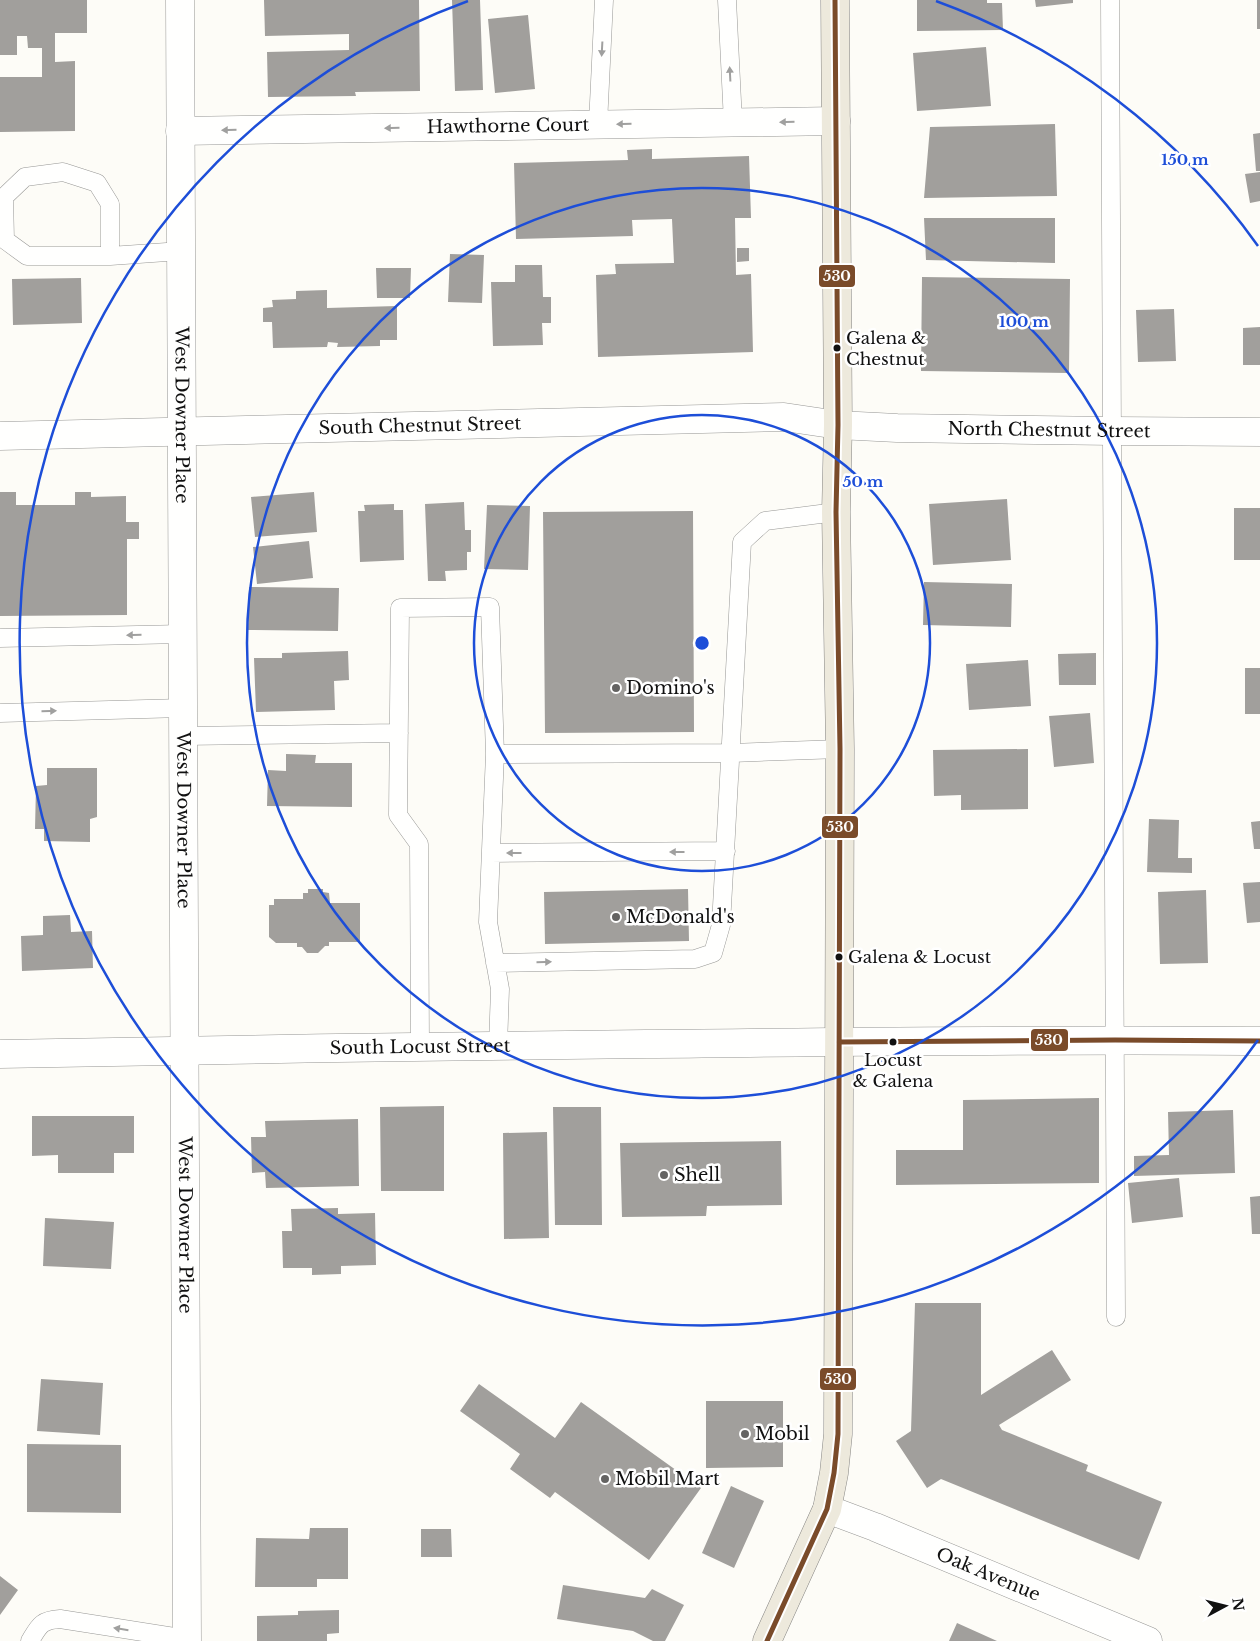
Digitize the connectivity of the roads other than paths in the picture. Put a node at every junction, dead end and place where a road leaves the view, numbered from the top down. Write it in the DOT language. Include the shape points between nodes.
graph roads {
  1 [pos="180,0"];
  2 [pos="604,0"];
  3 [pos="727,0"];
  4 [pos="835,0"];
  5 [pos="1110,0"];
  6 [pos="836,121"];
  7 [pos="733,122"];
  8 [pos="598,124"];
  9 [pos="180,131"];
  10 [pos="181,251"];
  11 [pos="110,256"];
  12 [pos="838,426"];
  13 [pos="182,431"];
  14 [pos="1113,431"];
  15 [pos="1260,432"];
  16 [pos="0,436"];
  17 [pos="836,512"];
  18 [pos="183,634"];
  19 [pos="0,638"];
  20 [pos="184,708"];
  21 [pos="0,713"];
  22 [pos="399,732"];
  23 [pos="183,736"];
  24 [pos="840,749"];
  25 [pos="731,753"];
  26 [pos="495,754"];
  27 [pos="726,851"];
  28 [pos="491,853"];
  29 [pos="495,963"];
  30 [pos="1115,1040"];
  31 [pos="1260,1041"];
  32 [pos="839,1042"];
  33 [pos="498,1046"];
  34 [pos="420,1047"];
  35 [pos="185,1050"];
  36 [pos="0,1054"];
  37 [pos="1116,1317"];
  38 [pos="827,1509"];
  39 [pos="187,1640"];
  40 [pos="1145,1640"];
  41 [pos="30,1641"];
  42 [pos="767,1641"];
  1 -- 9 [label="street, West Downer Place"];
  2 -- 8 [label="lane, one-way"];
  7 -- 3 [label="lane, one-way"];
  4 -- 6 [label="main road"];
  5 -- 14 [label="lane"];
  6 -- 7 [label="street, Hawthorne Court, one-way"];
  6 -- 12 [label="main road"];
  7 -- 8 [label="street, Hawthorne Court, one-way"];
  8 -- 9 [label="street, Hawthorne Court, one-way"];
  9 -- 10 [label="street, West Downer Place"];
  10 -- 11 [label="lane"];
  10 -- 13 [label="street, West Downer Place"];
  11 -- 11 [label="lane" via="27,256 5,240 4,197 25,177 63,172 97,183 110,204"];
  12 -- 13 [label="street, South Chestnut Street" via="784,417"];
  12 -- 14 [label="street, North Chestnut Street"];
  12 -- 17 [label="main road"];
  13 -- 16 [label="street, South Chestnut Street"];
  13 -- 18 [label="street, West Downer Place"];
  14 -- 15 [label="street, North Chestnut Street"];
  14 -- 30 [label="lane"];
  17 -- 24 [label="main road"];
  17 -- 25 [label="lane" via="765,521 742,542"];
  18 -- 19 [label="lane, one-way"];
  18 -- 20 [label="street, West Downer Place"];
  21 -- 20 [label="lane, one-way"];
  20 -- 23 [label="street, West Downer Place"];
  22 -- 23 [label="lane"];
  22 -- 26 [label="lane" via="400,608 490,607"];
  22 -- 34 [label="lane" via="398,815 419,844"];
  23 -- 35 [label="street, West Downer Place"];
  24 -- 25 [label="lane"];
  24 -- 32 [label="main road"];
  25 -- 26 [label="lane"];
  25 -- 27 [label="lane"];
  26 -- 28 [label="lane"];
  27 -- 28 [label="lane, one-way"];
  29 -- 27 [label="lane, one-way" via="695,959 713,953 722,925"];
  28 -- 29 [label="lane" via="488,922"];
  29 -- 33 [label="lane" via="500,989"];
  30 -- 31 [label="street, South Locust Street"];
  30 -- 32 [label="street, South Locust Street"];
  30 -- 37 [label="lane"];
  32 -- 33 [label="street, South Locust Street"];
  32 -- 38 [label="main road" via="838,1434"];
  33 -- 34 [label="street, South Locust Street"];
  34 -- 35 [label="street, South Locust Street"];
  35 -- 36 [label="street, South Locust Street"];
  35 -- 39 [label="street, West Downer Place"];
  38 -- 40 [label="street, Oak Avenue"];
  38 -- 42 [label="main road"];
  39 -- 41 [label="lane, one-way" via="50,1619 39,1625"];
}
